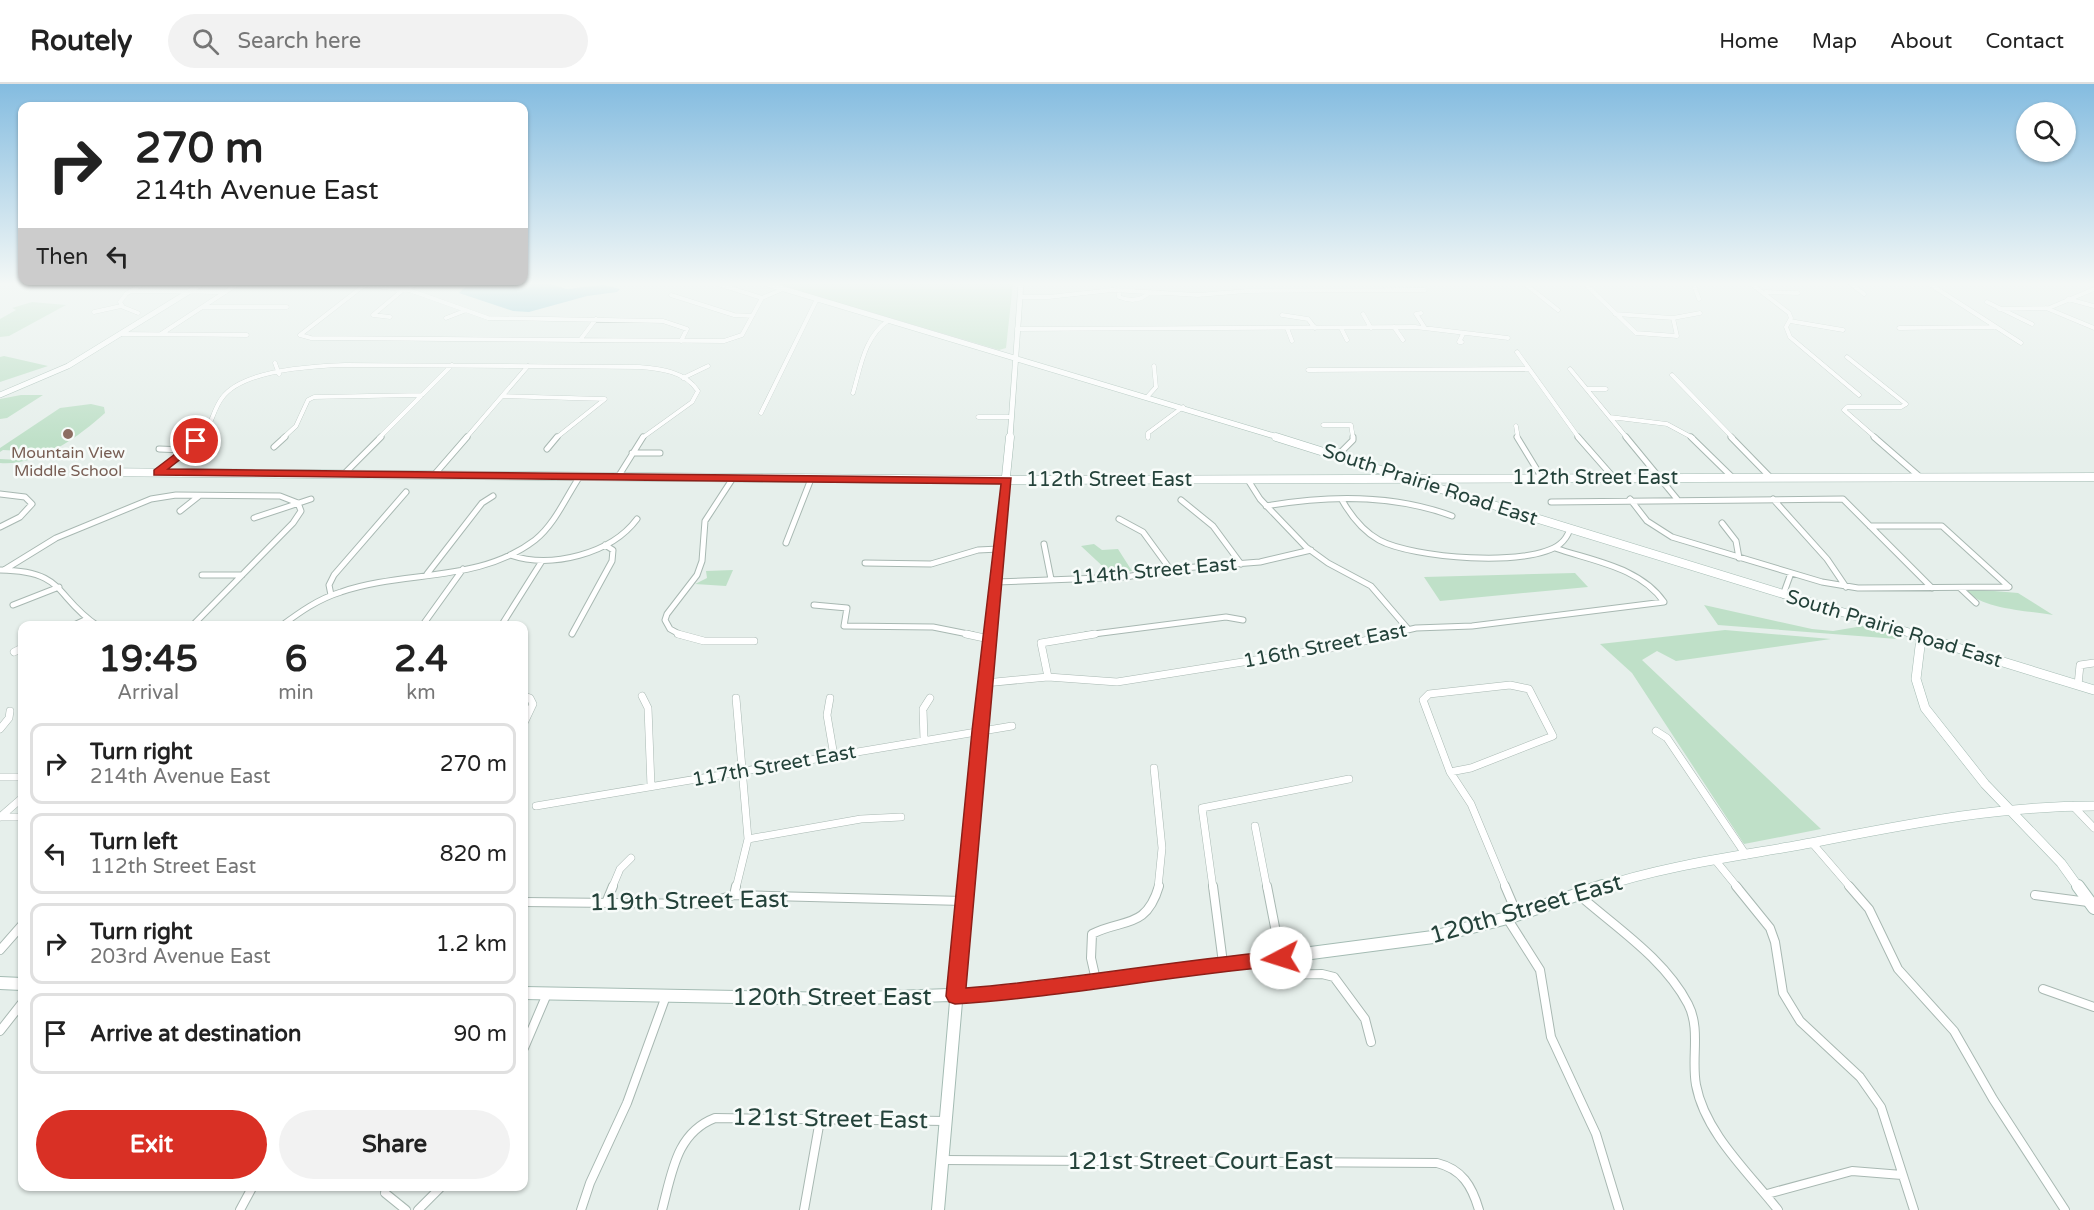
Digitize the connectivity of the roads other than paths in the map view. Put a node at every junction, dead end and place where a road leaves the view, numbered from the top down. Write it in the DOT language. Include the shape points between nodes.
graph roads {
  1 [pos="117,336"];
  2 [pos="302,336"];
  3 [pos="584,336"];
  4 [pos="683,336"];
  5 [pos="741,336"];
  6 [pos="799,336"];
  7 [pos="871,336"];
  8 [pos="941,336"];
  9 [pos="1017,336"];
  10 [pos="1290,336"];
  11 [pos="1345,336"];
  12 [pos="1400,336"];
  13 [pos="1462,336"];
  14 [pos="1480,336"];
  15 [pos="1661,336"];
  16 [pos="1677,336"];
  17 [pos="1789,336"];
  18 [pos="2008,336"];
  19 [pos="1508,338"];
  20 [pos="580,340"];
  21 [pos="681,340"];
  22 [pos="1347,340"];
  23 [pos="1403,340"];
  24 [pos="1292,341"];
  25 [pos="1462,342"];
  26 [pos="2021,343"];
  27 [pos="1016,349"];
  28 [pos="1517,352"];
  29 [pos="999,353"];
  30 [pos="1847,357"];
  31 [pos="1015,362"];
  32 [pos="275,363"];
  33 [pos="452,365"];
  34 [pos="528,366"];
  35 [pos="708,366"];
  36 [pos="1154,366"];
  37 [pos="1528,369"];
  38 [pos="1570,369"];
  39 [pos="1308,370"];
  40 [pos="279,374"];
  41 [pos="1672,375"];
  42 [pos="683,378"];
  43 [pos="1587,389"];
  44 [pos="1606,389"];
  45 [pos="853,393"];
  46 [pos="0,395"];
  47 [pos="1859,395"];
  48 [pos="422,396"];
  49 [pos="503,396"];
  50 [pos="1147,397"];
  51 [pos="1183,407"];
  52 [pos="761,413"];
  53 [pos="978,417"];
  54 [pos="1011,417"];
  55 [pos="1610,417"];
  56 [pos="1323,425"];
  57 [pos="1516,426"];
  58 [pos="1148,438"];
  59 [pos="274,447"];
  60 [pos="159,449"];
  61 [pos="186,450"];
  62 [pos="547,450"];
  63 [pos="632,453"];
  64 [pos="660,453"];
  65 [pos="1336,456"];
  66 [pos="1384,471"];
  67 [pos="87,472"];
  68 [pos="158,472"];
  69 [pos="345,474"];
  70 [pos="434,475"];
  71 [pos="580,476"];
  72 [pos="618,477"];
  73 [pos="1770,477"];
  74 [pos="1920,477"];
  75 [pos="2094,477"];
  76 [pos="733,478"];
  77 [pos="811,478"];
  78 [pos="1542,478"];
  79 [pos="1614,478"];
  80 [pos="1659,478"];
  81 [pos="1732,478"];
  82 [pos="1381,479"];
  83 [pos="1410,479"];
  84 [pos="1007,480"];
  85 [pos="1248,480"];
  86 [pos="1434,483"];
  87 [pos="406,492"];
  88 [pos="0,494"];
  89 [pos="200,495"];
  90 [pos="492,496"];
  91 [pos="311,499"];
  92 [pos="1630,499"];
  93 [pos="1677,499"];
  94 [pos="1773,499"];
  95 [pos="123,500"];
  96 [pos="1181,500"];
  97 [pos="1342,500"];
  98 [pos="1551,502"];
  99 [pos="298,503"];
  100 [pos="128,506"];
  101 [pos="1266,506"];
  102 [pos="180,511"];
  103 [pos="1452,516"];
  104 [pos="254,518"];
  105 [pos="637,519"];
  106 [pos="1119,519"];
  107 [pos="1722,523"];
  108 [pos="1870,526"];
  109 [pos="0,527"];
  110 [pos="1570,530"];
  111 [pos="786,543"];
  112 [pos="1044,544"];
  113 [pos="605,545"];
  114 [pos="1555,548"];
  115 [pos="999,549"];
  116 [pos="1311,550"];
  117 [pos="510,555"];
  118 [pos="1739,558"];
  119 [pos="542,561"];
  120 [pos="865,563"];
  121 [pos="1241,564"];
  122 [pos="463,569"];
  123 [pos="1170,569"];
  124 [pos="2,570"];
  125 [pos="1791,573"];
  126 [pos="427,574"];
  127 [pos="202,575"];
  128 [pos="242,575"];
  129 [pos="1051,579"];
  130 [pos="996,582"];
  131 [pos="59,587"];
  132 [pos="1846,587"];
  133 [pos="1932,588"];
  134 [pos="1960,588"];
  135 [pos="331,595"];
  136 [pos="1783,595"];
  137 [pos="1976,603"];
  138 [pos="13,604"];
  139 [pos="814,605"];
  140 [pos="87,619"];
  141 [pos="1243,620"];
  142 [pos="83,621"];
  143 [pos="90,621"];
  144 [pos="197,621"];
  145 [pos="287,621"];
  146 [pos="426,621"];
  147 [pos="504,621"];
  148 [pos="1408,629"];
  149 [pos="572,634"];
  150 [pos="1922,638"];
  151 [pos="989,639"];
  152 [pos="753,641"];
  153 [pos="18,650"];
  154 [pos="14,652"];
  155 [pos="2094,663"];
  156 [pos="1048,677"];
  157 [pos="985,683"];
  158 [pos="2078,686"];
  159 [pos="2094,690"];
  160 [pos="642,696"];
  161 [pos="528,698"];
  162 [pos="736,698"];
  163 [pos="830,698"];
  164 [pos="930,698"];
  165 [pos="10,711"];
  166 [pos="528,715"];
  167 [pos="1012,726"];
  168 [pos="0,729"];
  169 [pos="979,731"];
  170 [pos="1656,731"];
  171 [pos="924,740"];
  172 [pos="834,756"];
  173 [pos="1154,768"];
  174 [pos="742,771"];
  175 [pos="1450,772"];
  176 [pos="0,777"];
  177 [pos="18,777"];
  178 [pos="1349,779"];
  179 [pos="651,786"];
  180 [pos="18,801"];
  181 [pos="536,806"];
  182 [pos="2073,806"];
  183 [pos="2094,806"];
  184 [pos="2008,809"];
  185 [pos="0,817"];
  186 [pos="18,817"];
  187 [pos="901,817"];
  188 [pos="1255,826"];
  189 [pos="2094,828"];
  190 [pos="748,839"];
  191 [pos="1813,844"];
  192 [pos="1746,855"];
  193 [pos="631,858"];
  194 [pos="1716,861"];
  195 [pos="1578,894"];
  196 [pos="734,895"];
  197 [pos="2035,895"];
  198 [pos="963,901"];
  199 [pos="528,902"];
  200 [pos="606,903"];
  201 [pos="2092,905"];
  202 [pos="1512,916"];
  203 [pos="18,930"];
  204 [pos="0,950"];
  205 [pos="1276,959"];
  206 [pos="1223,963"];
  207 [pos="1096,980"];
  208 [pos="0,983"];
  209 [pos="18,984"];
  210 [pos="2043,989"];
  211 [pos="528,993"];
  212 [pos="547,993"];
  213 [pos="666,996"];
  214 [pos="955,996"];
  215 [pos="2094,1007"];
  216 [pos="18,1008"];
  217 [pos="0,1031"];
  218 [pos="528,1038"];
  219 [pos="1371,1042"];
  220 [pos="820,1120"];
  221 [pos="946,1120"];
  222 [pos="943,1160"];
  223 [pos="1902,1175"];
  224 [pos="250,1191"];
  225 [pos="437,1191"];
  226 [pos="385,1193"];
  227 [pos="1767,1194"];
  228 [pos="240,1210"];
  229 [pos="406,1210"];
  230 [pos="418,1210"];
  231 [pos="581,1210"];
  232 [pos="662,1210"];
  233 [pos="804,1210"];
  234 [pos="938,1210"];
  235 [pos="1479,1210"];
  236 [pos="1619,1210"];
  237 [pos="1778,1210"];
  238 [pos="1914,1210"];
  239 [pos="2065,1210"];
  1 -- 46 [label="street" via="57,372"];
  2 -- 20 [label="street"];
  3 -- 20 [label="street"];
  4 -- 21 [label="street"];
  5 -- 21 [label="street"];
  6 -- 52 [label="street"];
  7 -- 45 [label="street"];
  8 -- 29 [label="street"];
  9 -- 27 [label="street"];
  10 -- 24 [label="street"];
  11 -- 22 [label="street"];
  12 -- 23 [label="street"];
  13 -- 25 [label="street"];
  14 -- 19 [label="street"];
  15 -- 16 [label="street"];
  17 -- 47 [label="street"];
  18 -- 26 [label="street"];
  20 -- 21 [label="street"];
  27 -- 29 [label="street"];
  27 -- 31 [label="street"];
  28 -- 37 [label="street"];
  29 -- 31 [label="street"];
  30 -- 74 [label="street" via="1906,404 1847,407 1844,411"];
  31 -- 50 [label="street, South Prairie Road East" via="1029,362"];
  31 -- 54 [label="street"];
  32 -- 40 [label="street"];
  33 -- 34 [label="street"];
  33 -- 40 [label="street" via="336,365"];
  33 -- 48 [label="street"];
  34 -- 42 [label="street" via="644,367"];
  34 -- 49 [label="street"];
  35 -- 42 [label="street"];
  36 -- 50 [label="street" via="1156,387"];
  37 -- 39 [label="street"];
  37 -- 79 [label="street" via="1572,431"];
  38 -- 43 [label="street"];
  40 -- 61 [label="street" via="249,382 224,395 218,401 212,424"];
  41 -- 73 [label="street"];
  42 -- 63 [label="street" via="697,388 694,400 646,434"];
  43 -- 44 [label="street"];
  43 -- 55 [label="street"];
  48 -- 59 [label="street" via="316,397 308,400 296,426"];
  48 -- 69 [label="street"];
  49 -- 62 [label="street" via="605,400 561,432"];
  49 -- 70 [label="street"];
  50 -- 51 [label="street, South Prairie Road East"];
  51 -- 58 [label="street" via="1149,433"];
  51 -- 65 [label="street, South Prairie Road East"];
  53 -- 54 [label="street"];
  54 -- 84 [label="street"];
  55 -- 80 [label="street"];
  55 -- 81 [label="street" via="1653,421 1688,434"];
  56 -- 65 [label="street" via="1351,425 1353,440"];
  57 -- 78 [label="street" via="1518,441"];
  60 -- 61 [label="street"];
  61 -- 68 [label="street"];
  63 -- 64 [label="street"];
  63 -- 72 [label="street"];
  65 -- 66 [label="street, South Prairie Road East"];
  66 -- 82 [label="street"];
  66 -- 83 [label="street, South Prairie Road East"];
  67 -- 68 [label="street, 112th Street East"];
  68 -- 69 [label="street, 112th Street East"];
  69 -- 70 [label="street, 112th Street East"];
  70 -- 71 [label="street, 112th Street East"];
  71 -- 72 [label="street, 112th Street East"];
  71 -- 117 [label="street" via="544,531"];
  72 -- 76 [label="street, 112th Street East"];
  73 -- 74 [label="street, 112th Street East"];
  73 -- 81 [label="street, 112th Street East"];
  74 -- 75 [label="street, 112th Street East"];
  76 -- 77 [label="street, 112th Street East"];
  76 -- 152 [label="street" via="705,521 702,564 668,610 665,620 680,636 692,639"];
  77 -- 84 [label="street, 112th Street East"];
  77 -- 111 [label="street"];
  78 -- 79 [label="street, 112th Street East"];
  78 -- 86 [label="street, 112th Street East"];
  79 -- 80 [label="street, 112th Street East"];
  80 -- 81 [label="street, 112th Street East"];
  80 -- 93 [label="street"];
  82 -- 83 [label="street, 112th Street East"];
  82 -- 85 [label="street, 112th Street East"];
  83 -- 86 [label="street, 112th Street East"];
  84 -- 85 [label="street, 112th Street East"];
  84 -- 115 [label="street"];
  85 -- 101 [label="street"];
  86 -- 110 [label="street, South Prairie Road East"];
  87 -- 135 [label="street" via="334,575 329,585"];
  88 -- 109 [label="street" via="25,497 32,504 20,517"];
  89 -- 99 [label="street" via="279,496"];
  89 -- 100 [label="street" via="163,497"];
  89 -- 102 [label="street"];
  90 -- 126 [label="street" via="482,503"];
  91 -- 99 [label="street"];
  92 -- 93 [label="street"];
  92 -- 98 [label="street"];
  92 -- 118 [label="street" via="1658,529"];
  93 -- 94 [label="street"];
  94 -- 108 [label="street" via="1843,499"];
  94 -- 132 [label="street" via="1827,559"];
  95 -- 100 [label="street"];
  96 -- 121 [label="street" via="1213,526"];
  97 -- 101 [label="street"];
  97 -- 103 [label="street" via="1409,502"];
  97 -- 114 [label="street" via="1362,529 1394,547 1431,556 1525,555"];
  99 -- 104 [label="street"];
  99 -- 128 [label="street" via="301,511 293,523"];
  100 -- 124 [label="street" via="57,538"];
  101 -- 116 [label="street"];
  105 -- 113 [label="street"];
  106 -- 123 [label="street" via="1130,522 1152,541"];
  107 -- 118 [label="street" via="1736,541"];
  108 -- 133 [label="street"];
  108 -- 134 [label="street" via="1942,525 2009,587"];
  110 -- 114 [label="street"];
  110 -- 136 [label="street, South Prairie Road East"];
  112 -- 129 [label="street"];
  113 -- 119 [label="street" via="579,555"];
  113 -- 149 [label="street" via="614,552 612,561"];
  114 -- 148 [label="street, 116th Street East" via="1634,576 1664,601 1472,626"];
  115 -- 120 [label="street" via="978,550 940,563"];
  115 -- 130 [label="street"];
  116 -- 121 [label="street, 114th Street East"];
  116 -- 148 [label="street" via="1371,586"];
  117 -- 119 [label="street" via="525,561"];
  117 -- 122 [label="street"];
  118 -- 125 [label="street"];
  119 -- 147 [label="street"];
  121 -- 123 [label="street, 114th Street East"];
  122 -- 126 [label="street"];
  122 -- 146 [label="street"];
  123 -- 129 [label="street, 114th Street East" via="1122,578"];
  124 -- 131 [label="street" via="36,574"];
  125 -- 132 [label="street"];
  125 -- 136 [label="street"];
  126 -- 135 [label="street" via="365,584"];
  127 -- 128 [label="street"];
  128 -- 144 [label="street"];
  129 -- 130 [label="street, 114th Street East"];
  130 -- 151 [label="street"];
  131 -- 138 [label="street"];
  131 -- 140 [label="street"];
  132 -- 133 [label="street"];
  133 -- 134 [label="street"];
  134 -- 137 [label="street"];
  135 -- 145 [label="street"];
  136 -- 150 [label="street, South Prairie Road East"];
  139 -- 151 [label="street" via="847,608 844,626 933,627"];
  140 -- 142 [label="street"];
  140 -- 143 [label="street"];
  141 -- 156 [label="street" via="1215,618 1041,643"];
  148 -- 156 [label="street, 116th Street East" via="1344,646 1117,682"];
  150 -- 158 [label="street, South Prairie Road East"];
  150 -- 184 [label="street" via="1916,679 1925,708"];
  151 -- 157 [label="street"];
  153 -- 154 [label="street"];
  155 -- 158 [label="street" via="2080,665"];
  156 -- 157 [label="street, 116th Street East"];
  157 -- 169 [label="street"];
  158 -- 159 [label="street, South Prairie Road East"];
  160 -- 179 [label="street" via="648,708"];
  161 -- 166 [label="street" via="533,704"];
  162 -- 174 [label="street"];
  163 -- 172 [label="street" via="827,715"];
  164 -- 171 [label="street" via="922,709"];
  165 -- 168 [label="street"];
  167 -- 169 [label="street, 117th Street East"];
  169 -- 171 [label="street, 117th Street East"];
  169 -- 198 [label="street"];
  170 -- 192 [label="street" via="1666,738"];
  171 -- 172 [label="street, 117th Street East"];
  172 -- 174 [label="street, 117th Street East"];
  173 -- 207 [label="street" via="1163,861 1160,886 1138,920 1092,934 1091,958"];
  174 -- 179 [label="street, 117th Street East"];
  174 -- 190 [label="street"];
  175 -- 175 [label="street" via="1424,698 1510,685 1529,689 1553,736 1472,768"];
  175 -- 202 [label="street" via="1471,804"];
  176 -- 177 [label="street"];
  178 -- 206 [label="street" via="1202,808"];
  179 -- 181 [label="street, 117th Street East"];
  180 -- 185 [label="street"];
  182 -- 183 [label="street, 120th Street East"];
  182 -- 184 [label="street, 120th Street East"];
  182 -- 189 [label="street"];
  184 -- 191 [label="street, 120th Street East"];
  184 -- 201 [label="street" via="2061,863"];
  185 -- 186 [label="street"];
  187 -- 190 [label="street" via="861,819"];
  188 -- 205 [label="street"];
  190 -- 196 [label="street"];
  191 -- 192 [label="street, 120th Street East"];
  191 -- 239 [label="street" via="1869,909 1901,974 1954,1031"];
  192 -- 194 [label="street, 120th Street East"];
  193 -- 200 [label="street" via="620,869"];
  194 -- 195 [label="street, 120th Street East"];
  194 -- 223 [label="street" via="1770,928 1776,942 1783,993 1800,1021 1860,1077 1881,1107"];
  195 -- 202 [label="street, 120th Street East"];
  195 -- 227 [label="street" via="1662,970 1687,1003 1695,1031 1694,1070 1700,1100"];
  196 -- 198 [label="street, 119th Street East"];
  196 -- 200 [label="street, 119th Street East" via="703,904"];
  197 -- 201 [label="street"];
  198 -- 214 [label="street"];
  199 -- 200 [label="street, 119th Street East"];
  202 -- 205 [label="street, 120th Street East" via="1433,937"];
  202 -- 236 [label="street" via="1539,970 1551,1037 1596,1134"];
  203 -- 204 [label="street"];
  205 -- 206 [label="street, 120th Street East"];
  205 -- 219 [label="street" via="1276,975 1334,977 1365,1018"];
  206 -- 207 [label="street, 120th Street East"];
  207 -- 214 [label="street, 120th Street East"];
  208 -- 209 [label="street"];
  210 -- 215 [label="street"];
  211 -- 212 [label="street, 120th Street East"];
  212 -- 213 [label="street, 120th Street East"];
  212 -- 218 [label="street"];
  213 -- 214 [label="street, 120th Street East"];
  213 -- 231 [label="street" via="627,1103"];
  214 -- 221 [label="street"];
  216 -- 217 [label="street"];
  220 -- 221 [label="street, 121st Street East"];
  220 -- 232 [label="street, 121st Street East" via="715,1118 691,1128 682,1143"];
  220 -- 233 [label="street"];
  221 -- 222 [label="street"];
  222 -- 234 [label="street"];
  222 -- 235 [label="street, 121st Street Court East" via="1437,1163 1455,1169 1472,1187"];
  223 -- 227 [label="street" via="1852,1171"];
  223 -- 238 [label="street"];
  224 -- 228 [label="street"];
  225 -- 230 [label="street"];
  226 -- 229 [label="street"];
  227 -- 237 [label="street"];
}
